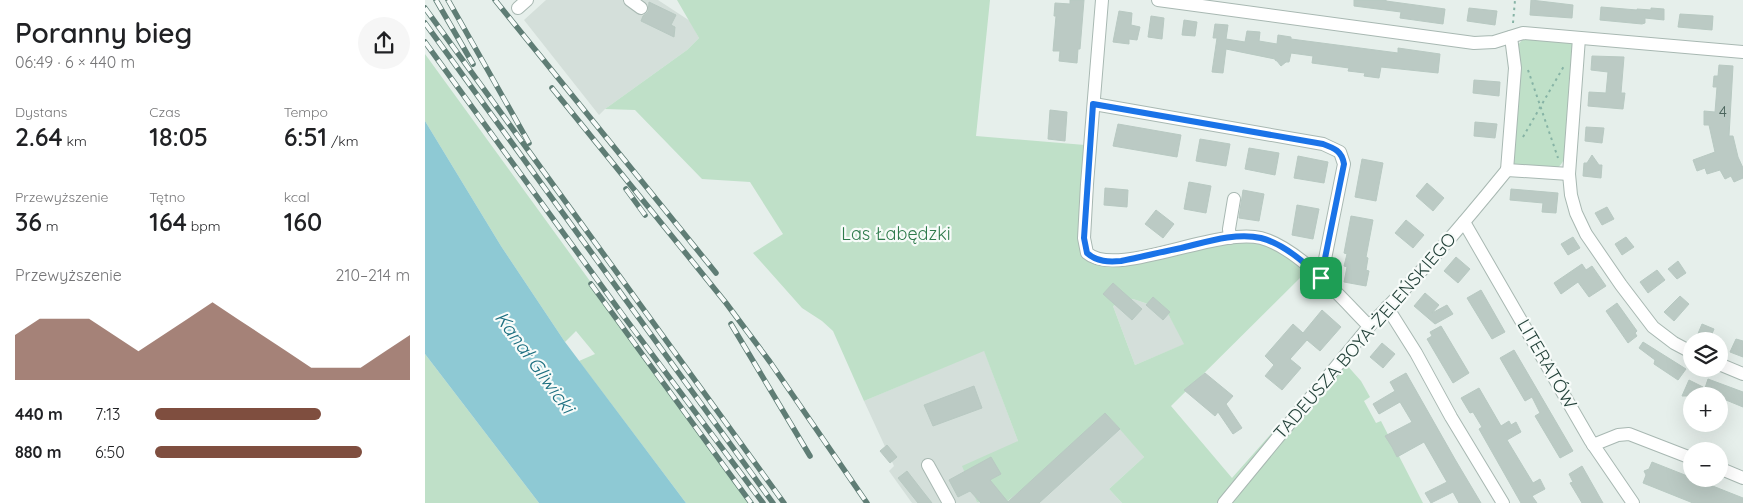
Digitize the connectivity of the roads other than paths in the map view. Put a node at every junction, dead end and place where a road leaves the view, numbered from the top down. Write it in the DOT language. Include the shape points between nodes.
graph roads {
  1 [pos="630,0"];
  2 [pos="1102,0"];
  3 [pos="1158,0"];
  4 [pos="641,8"];
  5 [pos="1511,37"];
  6 [pos="1579,38"];
  7 [pos="1743,52"];
  8 [pos="1093,104"];
  9 [pos="1507,170"];
  10 [pos="1569,174"];
  11 [pos="1234,199"];
  12 [pos="1464,222"];
  13 [pos="1230,238"];
  14 [pos="1321,278"];
  15 [pos="1387,307"];
  16 [pos="1369,326"];
  17 [pos="1683,348"];
  18 [pos="1728,368"];
  19 [pos="1743,374"];
  20 [pos="1593,445"];
  21 [pos="1683,455"];
  22 [pos="928,464"];
  23 [pos="1728,472"];
  24 [pos="1743,478"];
  25 [pos="949,503"];
  26 [pos="1225,503"];
  27 [pos="1503,503"];
  28 [pos="1633,503"];
  1 -- 4 [label="street"];
  2 -- 8 [label="street"];
  3 -- 5 [label="street" via="1474,44"];
  5 -- 6 [label="street" via="1523,33"];
  5 -- 9 [label="street" via="1515,68"];
  6 -- 7 [label="street"];
  6 -- 10 [label="street"];
  8 -- 13 [label="street" via="1084,238 1087,253 1092,258 1121,261"];
  8 -- 14 [label="street" via="1323,144 1340,152 1344,164"];
  9 -- 10 [label="street"];
  9 -- 12 [label="street, TADEUSZA BOYA-ŻELEŃSKIEGO"];
  10 -- 17 [label="street" via="1576,213 1586,234 1653,327"];
  11 -- 13 [label="street"];
  12 -- 15 [label="street, TADEUSZA BOYA-ŻELEŃSKIEGO"];
  12 -- 20 [label="street, LITERATÓW"];
  13 -- 14 [label="street" via="1260,238 1276,244"];
  14 -- 16 [label="street"];
  15 -- 16 [label="street, TADEUSZA BOYA-ŻELEŃSKIEGO"];
  15 -- 27 [label="street"];
  16 -- 26 [label="street, TADEUSZA BOYA-ŻELEŃSKIEGO"];
  18 -- 19 [label="street"];
  20 -- 21 [label="street" via="1617,435 1629,434"];
  20 -- 28 [label="street, LITERATÓW"];
  22 -- 25 [label="street"];
  23 -- 24 [label="street"];
}
